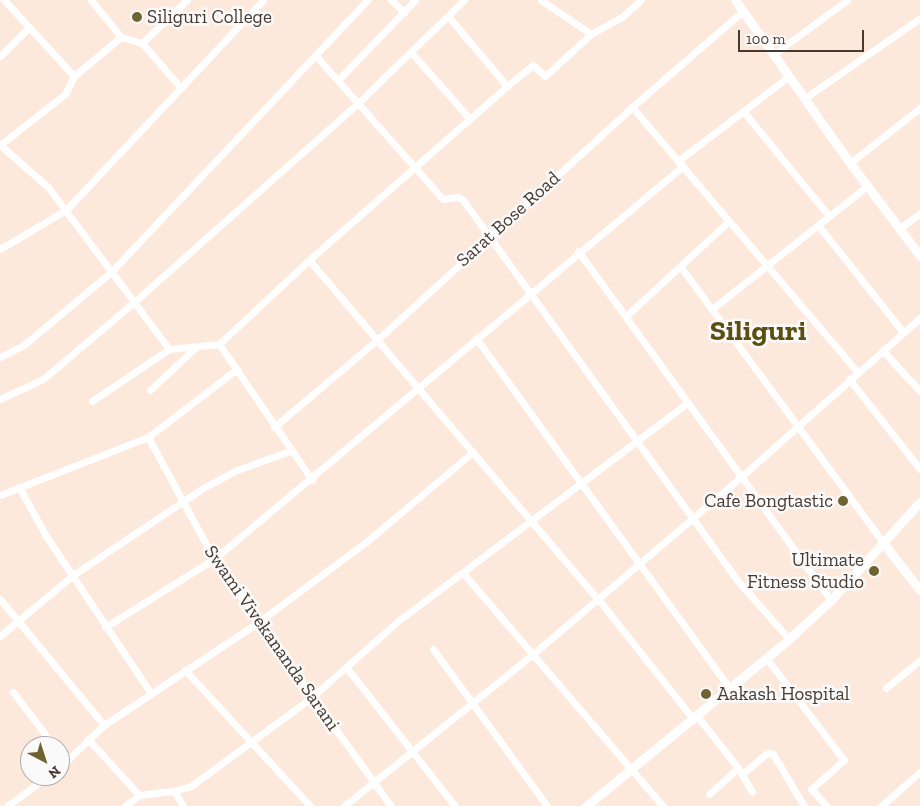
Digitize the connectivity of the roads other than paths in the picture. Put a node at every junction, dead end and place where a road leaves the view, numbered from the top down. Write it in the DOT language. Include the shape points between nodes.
graph roads {
  1 [pos="4,0"];
  2 [pos="91,0"];
  3 [pos="187,0"];
  4 [pos="263,0"];
  5 [pos="367,0"];
  6 [pos="391,0"];
  7 [pos="415,0"];
  8 [pos="464,0"];
  9 [pos="541,0"];
  10 [pos="557,0"];
  11 [pos="641,0"];
  12 [pos="735,0"];
  13 [pos="847,0"];
  14 [pos="551,8"];
  15 [pos="743,11"];
  16 [pos="404,12"];
  17 [pos="448,16"];
  18 [pos="920,18"];
  19 [pos="29,27"];
  20 [pos="591,34"];
  21 [pos="121,37"];
  22 [pos="142,43"];
  23 [pos="411,52"];
  24 [pos="774,54"];
  25 [pos="0,56"];
  26 [pos="316,56"];
  27 [pos="74,76"];
  28 [pos="790,76"];
  29 [pos="339,79"];
  30 [pos="508,86"];
  31 [pos="181,88"];
  32 [pos="805,98"];
  33 [pos="358,103"];
  34 [pos="632,107"];
  35 [pos="920,108"];
  36 [pos="744,111"];
  37 [pos="469,118"];
  38 [pos="0,145"];
  39 [pos="680,163"];
  40 [pos="850,163"];
  41 [pos="414,166"];
  42 [pos="867,186"];
  43 [pos="66,210"];
  44 [pos="920,212"];
  45 [pos="829,216"];
  46 [pos="728,222"];
  47 [pos="818,225"];
  48 [pos="899,230"];
  49 [pos="490,236"];
  50 [pos="0,249"];
  51 [pos="578,251"];
  52 [pos="920,256"];
  53 [pos="309,260"];
  54 [pos="680,266"];
  55 [pos="766,266"];
  56 [pos="111,272"];
  57 [pos="530,292"];
  58 [pos="134,302"];
  59 [pos="712,309"];
  60 [pos="626,316"];
  61 [pos="920,318"];
  62 [pos="904,332"];
  63 [pos="476,338"];
  64 [pos="377,340"];
  65 [pos="218,344"];
  66 [pos="196,347"];
  67 [pos="169,350"];
  68 [pos="882,350"];
  69 [pos="0,357"];
  70 [pos="237,369"];
  71 [pos="857,371"];
  72 [pos="849,379"];
  73 [pos="418,389"];
  74 [pos="150,390"];
  75 [pos="920,391"];
  76 [pos="0,399"];
  77 [pos="92,400"];
  78 [pos="687,403"];
  79 [pos="798,426"];
  80 [pos="274,427"];
  81 [pos="148,438"];
  82 [pos="638,440"];
  83 [pos="290,451"];
  84 [pos="473,452"];
  85 [pos="920,470"];
  86 [pos="742,476"];
  87 [pos="312,480"];
  88 [pos="581,483"];
  89 [pos="20,486"];
  90 [pos="0,495"];
  91 [pos="184,502"];
  92 [pos="920,502"];
  93 [pos="693,518"];
  94 [pos="531,520"];
  95 [pos="884,544"];
  96 [pos="214,559"];
  97 [pos="640,562"];
  98 [pos="463,573"];
  99 [pos="74,576"];
  100 [pos="920,590"];
  101 [pos="0,599"];
  102 [pos="598,599"];
  103 [pos="831,600"];
  104 [pos="16,621"];
  105 [pos="257,623"];
  106 [pos="105,627"];
  107 [pos="0,636"];
  108 [pos="789,639"];
  109 [pos="433,649"];
  110 [pos="533,654"];
  111 [pos="767,659"];
  112 [pos="920,660"];
  113 [pos="347,668"];
  114 [pos="185,670"];
  115 [pos="886,688"];
  116 [pos="731,690"];
  117 [pos="13,692"];
  118 [pos="150,692"];
  119 [pos="312,697"];
  120 [pos="471,706"];
  121 [pos="696,718"];
  122 [pos="104,725"];
  123 [pos="46,736"];
  124 [pos="88,739"];
  125 [pos="250,743"];
  126 [pos="412,752"];
  127 [pos="70,758"];
  128 [pos="632,769"];
  129 [pos="740,771"];
  130 [pos="920,772"];
  131 [pos="374,782"];
  132 [pos="34,786"];
  133 [pos="174,791"];
  134 [pos="752,792"];
  135 [pos="709,794"];
  136 [pos="139,795"];
  137 [pos="588,805"];
  138 [pos="7,806"];
  139 [pos="125,806"];
  140 [pos="183,806"];
  141 [pos="310,806"];
  142 [pos="344,806"];
  143 [pos="391,806"];
  144 [pos="454,806"];
  145 [pos="547,806"];
  146 [pos="663,806"];
  147 [pos="804,806"];
  148 [pos="827,806"];
  149 [pos="881,806"];
  1 -- 19 [label="street"];
  2 -- 21 [label="street"];
  3 -- 22 [label="street"];
  4 -- 31 [label="street"];
  5 -- 26 [label="street"];
  6 -- 16 [label="street"];
  7 -- 16 [label="street"];
  8 -- 17 [label="street"];
  9 -- 14 [label="street"];
  10 -- 14 [label="street"];
  11 -- 20 [label="street" via="615,22"];
  12 -- 15 [label="street"];
  13 -- 24 [label="street"];
  14 -- 20 [label="street"];
  15 -- 24 [label="street"];
  15 -- 34 [label="street, Sarat Bose Road"];
  16 -- 29 [label="street"];
  17 -- 23 [label="street"];
  17 -- 30 [label="street"];
  18 -- 32 [label="street"];
  19 -- 25 [label="street"];
  19 -- 27 [label="street"];
  20 -- 30 [label="street" via="545,76 534,65"];
  21 -- 22 [label="street"];
  21 -- 27 [label="street"];
  22 -- 31 [label="street"];
  23 -- 33 [label="street"];
  23 -- 37 [label="street"];
  24 -- 28 [label="street"];
  26 -- 29 [label="street"];
  26 -- 56 [label="street"];
  27 -- 38 [label="street" via="64,94"];
  28 -- 32 [label="street"];
  28 -- 36 [label="street"];
  29 -- 33 [label="street"];
  30 -- 37 [label="street"];
  31 -- 43 [label="street"];
  32 -- 40 [label="street"];
  33 -- 41 [label="street"];
  33 -- 58 [label="street"];
  34 -- 39 [label="street"];
  34 -- 49 [label="street, Sarat Bose Road"];
  35 -- 40 [label="street"];
  36 -- 39 [label="street"];
  36 -- 45 [label="street"];
  37 -- 41 [label="street"];
  38 -- 43 [label="street" via="48,187"];
  39 -- 46 [label="street"];
  39 -- 51 [label="street"];
  40 -- 42 [label="street"];
  41 -- 49 [label="street" via="443,199 457,197 463,200"];
  41 -- 53 [label="street"];
  42 -- 45 [label="street"];
  42 -- 48 [label="street"];
  43 -- 50 [label="street"];
  43 -- 56 [label="street"];
  44 -- 48 [label="street"];
  45 -- 47 [label="street"];
  46 -- 54 [label="street"];
  46 -- 55 [label="street"];
  47 -- 55 [label="street"];
  47 -- 62 [label="street"];
  48 -- 52 [label="street"];
  49 -- 57 [label="street"];
  49 -- 64 [label="street, Sarat Bose Road"];
  51 -- 57 [label="street"];
  51 -- 60 [label="street"];
  53 -- 64 [label="street"];
  53 -- 65 [label="street"];
  54 -- 59 [label="street"];
  54 -- 60 [label="street"];
  55 -- 59 [label="street"];
  55 -- 71 [label="street"];
  56 -- 58 [label="street"];
  56 -- 69 [label="street" via="25,344"];
  57 -- 63 [label="street"];
  57 -- 82 [label="street"];
  58 -- 67 [label="street"];
  58 -- 76 [label="street" via="43,379"];
  59 -- 79 [label="street"];
  60 -- 78 [label="street"];
  61 -- 62 [label="street"];
  62 -- 68 [label="street"];
  63 -- 73 [label="street"];
  63 -- 88 [label="street"];
  64 -- 73 [label="street"];
  64 -- 80 [label="street, Sarat Bose Road"];
  65 -- 66 [label="street"];
  65 -- 70 [label="street"];
  66 -- 67 [label="street"];
  66 -- 74 [label="street"];
  67 -- 77 [label="street"];
  68 -- 71 [label="street"];
  68 -- 75 [label="street"];
  70 -- 80 [label="street"];
  70 -- 81 [label="street"];
  71 -- 72 [label="street"];
  72 -- 79 [label="street"];
  72 -- 85 [label="street"];
  73 -- 84 [label="street"];
  73 -- 87 [label="street"];
  78 -- 82 [label="street"];
  78 -- 86 [label="street"];
  79 -- 86 [label="street"];
  79 -- 95 [label="street"];
  80 -- 83 [label="street"];
  81 -- 89 [label="street"];
  81 -- 91 [label="street, Swami Vivekananda Sarani"];
  82 -- 88 [label="street"];
  82 -- 93 [label="street"];
  83 -- 87 [label="street"];
  83 -- 91 [label="street" via="237,470"];
  84 -- 94 [label="street"];
  84 -- 105 [label="street" via="366,542"];
  86 -- 93 [label="street"];
  86 -- 103 [label="street"];
  87 -- 96 [label="street"];
  88 -- 94 [label="street"];
  88 -- 97 [label="street"];
  89 -- 90 [label="street"];
  89 -- 99 [label="street" via="46,536"];
  91 -- 96 [label="street, Swami Vivekananda Sarani"];
  91 -- 99 [label="street"];
  92 -- 95 [label="street"];
  93 -- 97 [label="street"];
  93 -- 108 [label="street" via="737,580"];
  94 -- 98 [label="street"];
  94 -- 102 [label="street"];
  95 -- 100 [label="street"];
  95 -- 103 [label="street"];
  96 -- 105 [label="street, Swami Vivekananda Sarani"];
  96 -- 106 [label="street"];
  97 -- 102 [label="street"];
  97 -- 116 [label="street"];
  98 -- 110 [label="street"];
  98 -- 113 [label="street" via="398,621"];
  99 -- 104 [label="street"];
  99 -- 106 [label="street"];
  101 -- 104 [label="street"];
  102 -- 110 [label="street"];
  102 -- 121 [label="street"];
  103 -- 108 [label="street"];
  104 -- 107 [label="street"];
  104 -- 122 [label="street"];
  105 -- 114 [label="street"];
  105 -- 119 [label="street, Swami Vivekananda Sarani"];
  106 -- 118 [label="street"];
  108 -- 111 [label="street"];
  109 -- 120 [label="street"];
  110 -- 120 [label="street"];
  110 -- 128 [label="street"];
  111 -- 116 [label="street"];
  111 -- 148 [label="street" via="844,760 811,790"];
  112 -- 115 [label="street"];
  113 -- 119 [label="street"];
  113 -- 126 [label="street"];
  114 -- 118 [label="street"];
  114 -- 125 [label="street"];
  116 -- 121 [label="street"];
  117 -- 123 [label="street"];
  118 -- 122 [label="street"];
  119 -- 125 [label="street"];
  119 -- 131 [label="street, Swami Vivekananda Sarani"];
  120 -- 126 [label="street"];
  120 -- 145 [label="street"];
  121 -- 128 [label="street"];
  121 -- 129 [label="street"];
  122 -- 124 [label="street"];
  124 -- 127 [label="street"];
  124 -- 136 [label="street"];
  125 -- 133 [label="street" via="196,782"];
  125 -- 141 [label="street"];
  126 -- 131 [label="street"];
  126 -- 144 [label="street"];
  128 -- 137 [label="street"];
  128 -- 146 [label="street"];
  129 -- 134 [label="street"];
  129 -- 135 [label="street"];
  129 -- 147 [label="street" via="766,753 773,754"];
  130 -- 149 [label="street"];
  131 -- 142 [label="street"];
  131 -- 143 [label="street, Swami Vivekananda Sarani"];
  132 -- 138 [label="street"];
  133 -- 136 [label="street"];
  133 -- 140 [label="street"];
  136 -- 139 [label="street"];
}
